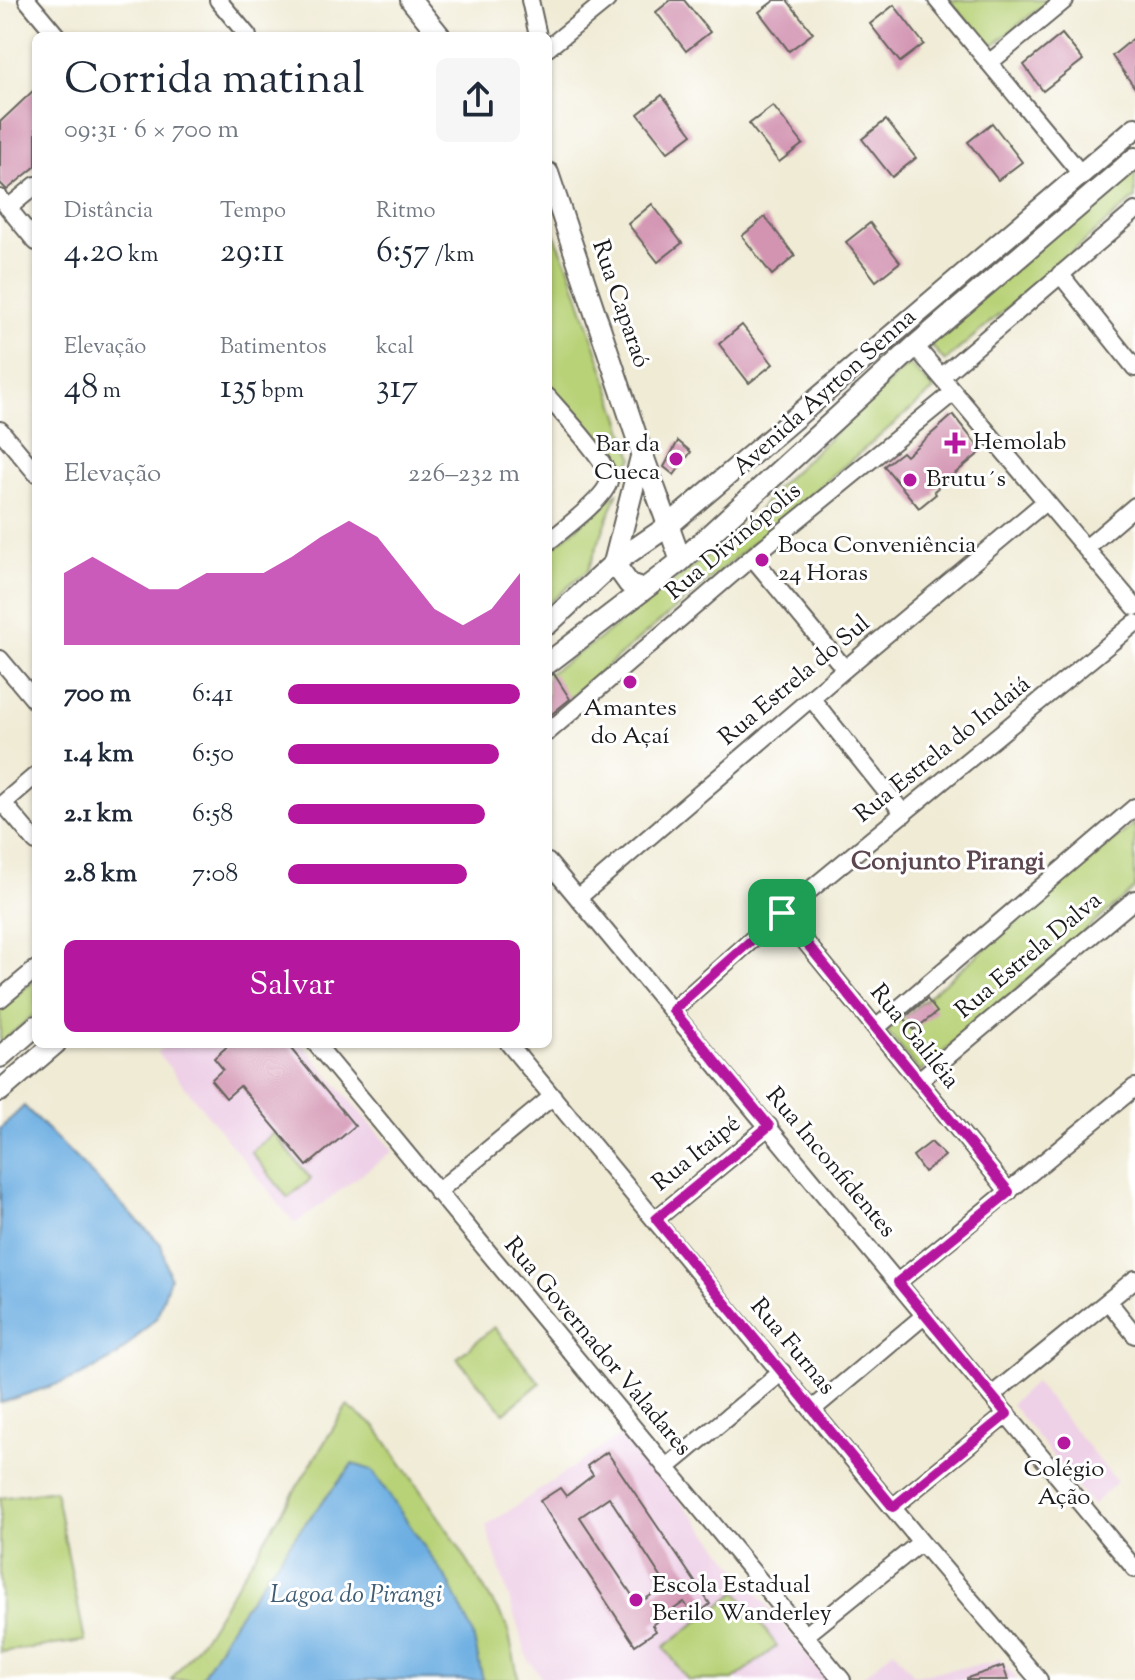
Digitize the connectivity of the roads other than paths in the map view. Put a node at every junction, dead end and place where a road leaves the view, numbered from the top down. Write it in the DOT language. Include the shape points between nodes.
graph roads {
  1 [pos="27,0"];
  2 [pos="218,0"];
  3 [pos="411,0"];
  4 [pos="530,0"];
  5 [pos="607,0"];
  6 [pos="937,0"];
  7 [pos="1065,0"];
  8 [pos="54,32"];
  9 [pos="245,32"];
  10 [pos="437,32"];
  11 [pos="537,32"];
  12 [pos="552,45"];
  13 [pos="989,63"];
  14 [pos="1135,128"];
  15 [pos="1135,158"];
  16 [pos="1082,175"];
  17 [pos="552,185"];
  18 [pos="32,187"];
  19 [pos="4,203"];
  20 [pos="1135,211"];
  21 [pos="32,237"];
  22 [pos="1060,274"];
  23 [pos="915,346"];
  24 [pos="1135,368"];
  25 [pos="941,377"];
  26 [pos="954,392"];
  27 [pos="552,402"];
  28 [pos="1,432"];
  29 [pos="642,453"];
  30 [pos="32,468"];
  31 [pos="1045,502"];
  32 [pos="1135,506"];
  33 [pos="668,526"];
  34 [pos="552,538"];
  35 [pos="1086,548"];
  36 [pos="752,557"];
  37 [pos="681,561"];
  38 [pos="614,563"];
  39 [pos="644,589"];
  40 [pos="1135,607"];
  41 [pos="552,620"];
  42 [pos="1135,623"];
  43 [pos="0,659"];
  44 [pos="552,660"];
  45 [pos="845,669"];
  46 [pos="32,697"];
  47 [pos="811,698"];
  48 [pos="552,729"];
  49 [pos="32,778"];
  50 [pos="2,804"];
  51 [pos="1135,807"];
  52 [pos="904,814"];
  53 [pos="32,838"];
  54 [pos="552,867"];
  55 [pos="578,898"];
  56 [pos="1135,899"];
  57 [pos="782,913"];
  58 [pos="32,972"];
  59 [pos="0,999"];
  60 [pos="673,1010"];
  61 [pos="876,1028"];
  62 [pos="32,1029"];
  63 [pos="50,1048"];
  64 [pos="319,1048"];
  65 [pos="512,1048"];
  66 [pos="0,1057"];
  67 [pos="918,1081"];
  68 [pos="1135,1087"];
  69 [pos="0,1091"];
  70 [pos="553,1096"];
  71 [pos="769,1126"];
  72 [pos="437,1192"];
  73 [pos="1009,1192"];
  74 [pos="656,1219"];
  75 [pos="1135,1279"];
  76 [pos="898,1282"];
  77 [pos="1108,1301"];
  78 [pos="925,1315"];
  79 [pos="1135,1335"];
  80 [pos="782,1372"];
  81 [pos="991,1396"];
  82 [pos="813,1409"];
  83 [pos="1007,1414"];
  84 [pos="666,1468"];
  85 [pos="893,1507"];
  86 [pos="921,1542"];
  87 [pos="1135,1569"];
  88 [pos="806,1635"];
  89 [pos="842,1680"];
  90 [pos="1039,1680"];
  1 -- 8 [label="street"];
  2 -- 9 [label="street"];
  3 -- 10 [label="main road"];
  4 -- 11 [label="street"];
  5 -- 12 [label="street"];
  6 -- 13 [label="street"];
  7 -- 13 [label="street"];
  13 -- 16 [label="street"];
  14 -- 16 [label="main road, Avenida Ayrton Senna"];
  15 -- 23 [label="main road, Avenida Ayrton Senna"];
  16 -- 33 [label="main road, Avenida Ayrton Senna"];
  17 -- 29 [label="main road, Rua Caparaó"];
  18 -- 19 [label="street"];
  19 -- 21 [label="street"];
  20 -- 22 [label="street"];
  22 -- 24 [label="street"];
  22 -- 25 [label="street"];
  23 -- 25 [label="street"];
  23 -- 37 [label="main road, Avenida Ayrton Senna"];
  25 -- 26 [label="street"];
  26 -- 31 [label="street"];
  26 -- 36 [label="street, Rua Divinópolis"];
  27 -- 34 [label="street" via="609,476 606,489"];
  28 -- 30 [label="street"];
  29 -- 33 [label="main road, Rua Caparaó"];
  29 -- 38 [label="main road"];
  31 -- 35 [label="street"];
  31 -- 45 [label="street, Rua Estrela do Sul"];
  32 -- 35 [label="street"];
  33 -- 37 [label="main road, Rua Caparaó"];
  33 -- 38 [label="main road, Avenida Ayrton Senna"];
  35 -- 40 [label="street"];
  36 -- 45 [label="street"];
  36 -- 48 [label="street, Rua Divinópolis"];
  37 -- 39 [label="main road, Avenida Ayrton Senna"];
  38 -- 39 [label="main road" via="629,584"];
  38 -- 41 [label="main road, Avenida Ayrton Senna"];
  39 -- 44 [label="main road, Avenida Ayrton Senna"];
  42 -- 52 [label="street, Rua Estrela do Indaiá"];
  43 -- 46 [label="street"];
  45 -- 47 [label="street, Rua Estrela do Sul"];
  47 -- 52 [label="street"];
  47 -- 55 [label="street, Rua Estrela do Sul"];
  49 -- 50 [label="street"];
  50 -- 53 [label="street"];
  51 -- 61 [label="street, Rua Estrela Dalva"];
  52 -- 57 [label="street, Rua Estrela do Indaiá"];
  54 -- 55 [label="street, Rua Inconfidentes"];
  55 -- 60 [label="street, Rua Inconfidentes"];
  56 -- 67 [label="street, Rua Estrela Dalva"];
  57 -- 60 [label="street, Rua Estrela do Indaiá"];
  57 -- 61 [label="street, Rua Galiléia"];
  58 -- 59 [label="street"];
  60 -- 71 [label="street, Rua Inconfidentes"];
  61 -- 67 [label="street, Rua Galiléia"];
  62 -- 66 [label="main road"];
  63 -- 69 [label="main road"];
  64 -- 72 [label="street, Rua Governador Valadares"];
  65 -- 70 [label="street, Rua Furnas"];
  67 -- 73 [label="street, Rua Galiléia"];
  68 -- 73 [label="street"];
  70 -- 72 [label="street"];
  70 -- 74 [label="street, Rua Furnas"];
  71 -- 74 [label="street, Rua Itaipé"];
  71 -- 76 [label="street, Rua Inconfidentes"];
  72 -- 84 [label="street, Rua Governador Valadares"];
  73 -- 76 [label="street"];
  74 -- 80 [label="street, Rua Furnas"];
  75 -- 77 [label="street"];
  76 -- 78 [label="street, Rua Inconfidentes"];
  77 -- 79 [label="street"];
  77 -- 81 [label="street"];
  78 -- 81 [label="street, Rua Inconfidentes"];
  78 -- 82 [label="street"];
  80 -- 82 [label="street, Rua Furnas"];
  80 -- 84 [label="street"];
  81 -- 83 [label="street, Rua Inconfidentes"];
  82 -- 85 [label="street, Rua Furnas"];
  83 -- 85 [label="street"];
  83 -- 87 [label="street, Rua Inconfidentes"];
  84 -- 88 [label="street, Rua Governador Valadares"];
  85 -- 86 [label="street, Rua Furnas"];
  86 -- 88 [label="street"];
  86 -- 90 [label="street, Rua Furnas"];
  88 -- 89 [label="street, Rua Governador Valadares"];
}
